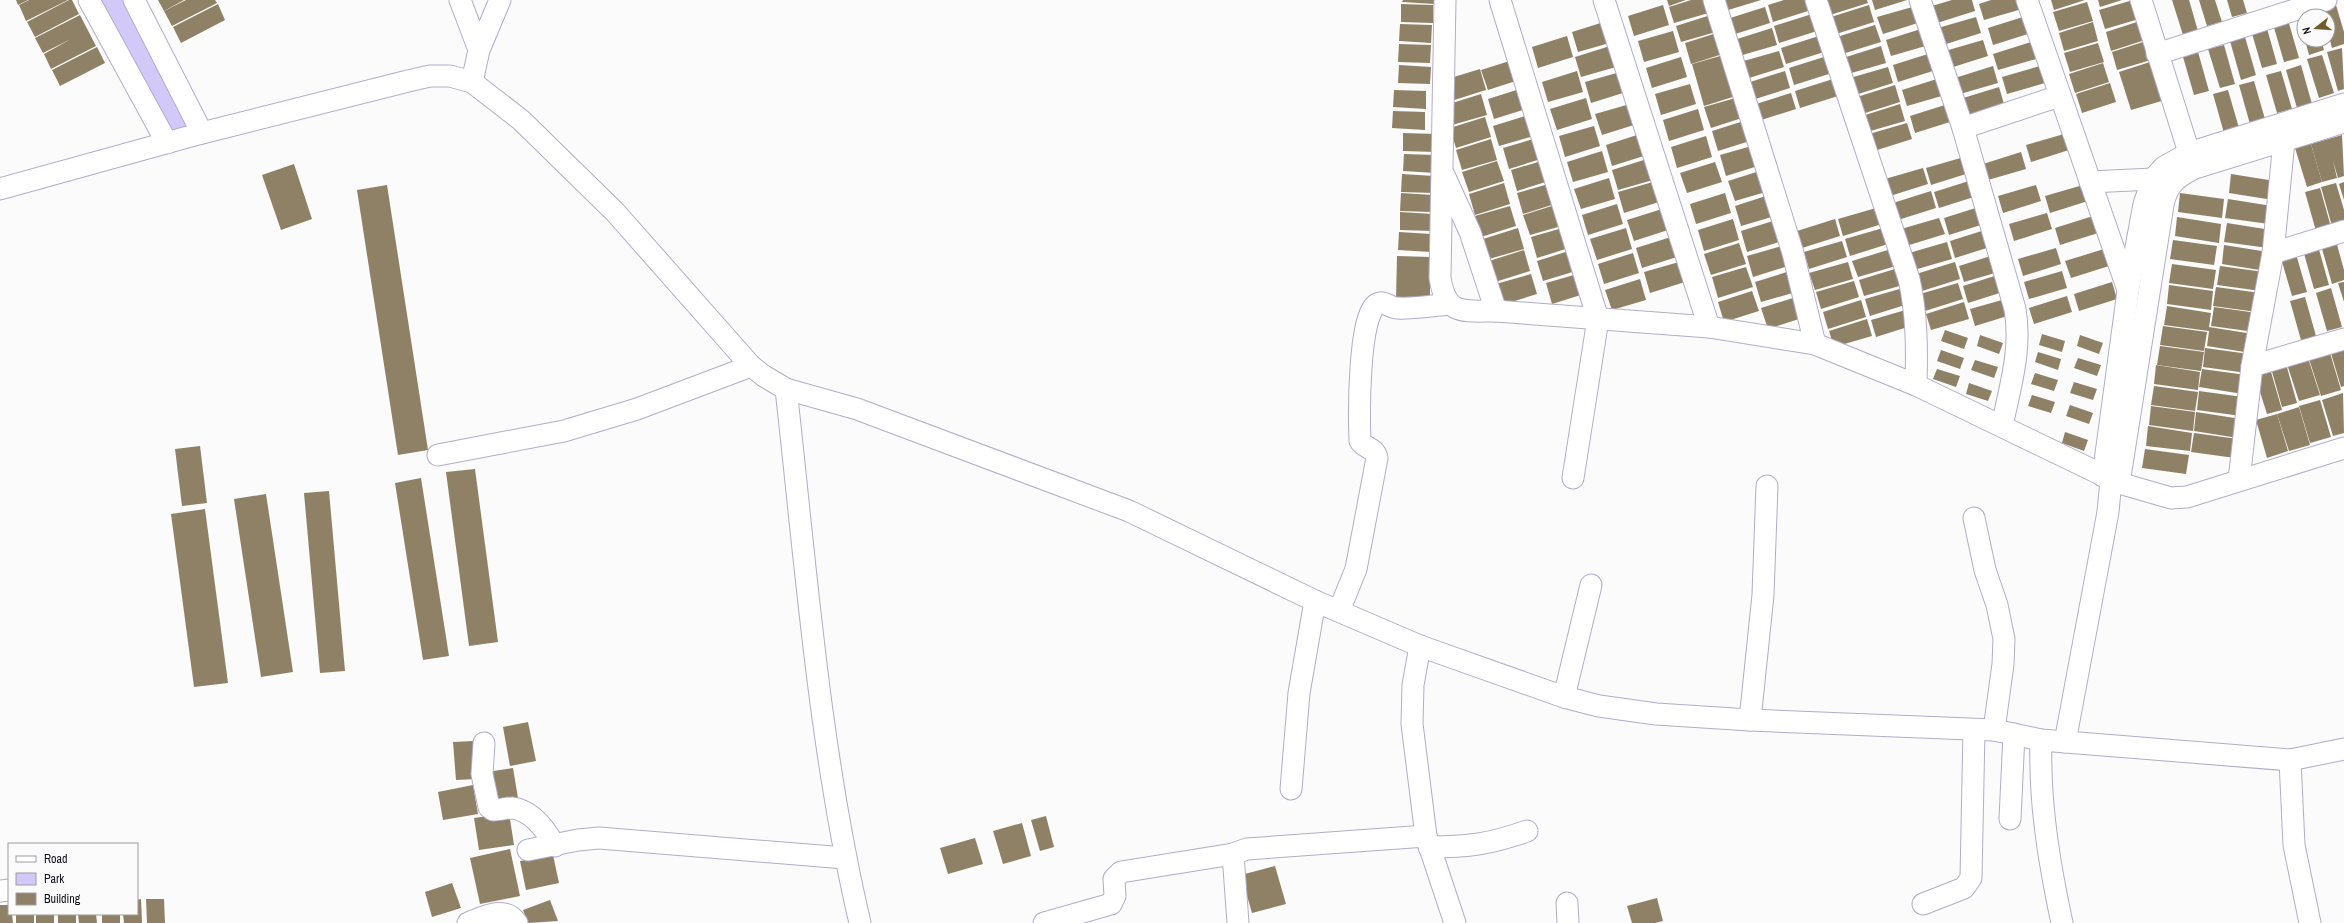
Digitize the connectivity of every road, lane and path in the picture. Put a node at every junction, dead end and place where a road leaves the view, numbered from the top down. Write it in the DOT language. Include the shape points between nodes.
graph roads {
  1 [pos="89,0"];
  2 [pos="134,0"];
  3 [pos="460,0"];
  4 [pos="500,0"];
  5 [pos="1445,0"];
  6 [pos="1500,0"];
  7 [pos="1604,0"];
  8 [pos="1714,0"];
  9 [pos="1816,0"];
  10 [pos="1920,0"];
  11 [pos="2027,0"];
  12 [pos="2141,0"];
  13 [pos="2326,0"];
  14 [pos="479,50"];
  15 [pos="2157,54"];
  16 [pos="472,82"];
  17 [pos="2059,96"];
  18 [pos="2344,104"];
  19 [pos="2344,122"];
  20 [pos="1963,128"];
  21 [pos="202,132"];
  22 [pos="2284,141"];
  23 [pos="167,143"];
  24 [pos="2192,160"];
  25 [pos="1442,171"];
  26 [pos="2153,179"];
  27 [pos="2090,182"];
  28 [pos="0,189"];
  29 [pos="2344,231"];
  30 [pos="2273,253"];
  31 [pos="2128,291"];
  32 [pos="1449,304"];
  33 [pos="1496,311"];
  34 [pos="1598,319"];
  35 [pos="1709,327"];
  36 [pos="2344,339"];
  37 [pos="1815,344"];
  38 [pos="751,366"];
  39 [pos="2252,366"];
  40 [pos="1916,385"];
  41 [pos="786,389"];
  42 [pos="2002,426"];
  43 [pos="2344,448"];
  44 [pos="438,456"];
  45 [pos="1573,478"];
  46 [pos="2111,480"];
  47 [pos="2239,480"];
  48 [pos="1766,486"];
  49 [pos="1974,518"];
  50 [pos="1591,584"];
  51 [pos="1315,601"];
  52 [pos="1339,611"];
  53 [pos="1420,646"];
  54 [pos="1564,697"];
  55 [pos="1750,720"];
  56 [pos="1984,730"];
  57 [pos="2014,734"];
  58 [pos="2041,740"];
  59 [pos="484,742"];
  60 [pos="2065,742"];
  61 [pos="2344,749"];
  62 [pos="2290,760"];
  63 [pos="1290,789"];
  64 [pos="2010,819"];
  65 [pos="1527,831"];
  66 [pos="1428,842"];
  67 [pos="555,846"];
  68 [pos="528,850"];
  69 [pos="1232,854"];
  70 [pos="845,858"];
  71 [pos="1923,904"];
  72 [pos="468,923"];
  73 [pos="517,923"];
  74 [pos="860,923"];
  75 [pos="1044,923"];
  76 [pos="1238,923"];
  77 [pos="1454,923"];
  78 [pos="2062,923"];
  79 [pos="2310,923"];
  1 -- 23 [label="street"];
  2 -- 21 [label="street"];
  3 -- 14 [label="street"];
  4 -- 14 [label="street"];
  5 -- 25 [label="street"];
  6 -- 34 [label="street"];
  7 -- 35 [label="street"];
  8 -- 37 [label="street" via="1791,246"];
  9 -- 40 [label="street" via="1909,279 1917,331"];
  10 -- 20 [label="street"];
  11 -- 17 [label="street"];
  12 -- 15 [label="street"];
  13 -- 15 [label="street"];
  14 -- 16 [label="street"];
  15 -- 24 [label="street"];
  16 -- 21 [label="street" via="450,76 430,76"];
  16 -- 38 [label="street" via="521,120 616,212"];
  17 -- 20 [label="street"];
  17 -- 27 [label="street"];
  18 -- 24 [label="street"];
  19 -- 22 [label="street"];
  20 -- 42 [label="street" via="2018,324 2017,353"];
  21 -- 23 [label="street"];
  22 -- 24 [label="street"];
  22 -- 30 [label="street"];
  23 -- 28 [label="street"];
  24 -- 26 [label="street" via="2164,167"];
  24 -- 46 [label="street" via="2165,194"];
  25 -- 32 [label="street" via="1440,278 1444,297"];
  25 -- 33 [label="street" via="1470,232"];
  26 -- 27 [label="street"];
  26 -- 31 [label="street" via="2144,204"];
  27 -- 31 [label="street"];
  29 -- 30 [label="street"];
  30 -- 39 [label="street"];
  31 -- 46 [label="street"];
  32 -- 33 [label="street" via="1463,311"];
  32 -- 52 [label="street" via="1395,309 1378,303 1368,320 1360,389 1360,441 1362,445 1373,449 1377,458 1356,568"];
  33 -- 34 [label="street"];
  34 -- 35 [label="street"];
  34 -- 45 [label="street"];
  35 -- 37 [label="street"];
  36 -- 39 [label="street"];
  37 -- 40 [label="street"];
  38 -- 41 [label="street"];
  38 -- 44 [label="street" via="637,409 564,431"];
  39 -- 47 [label="street"];
  40 -- 42 [label="street"];
  41 -- 51 [label="street" via="857,409 1129,511"];
  41 -- 70 [label="street" via="829,757"];
  42 -- 46 [label="street"];
  43 -- 47 [label="street"];
  46 -- 47 [label="street" via="2178,498"];
  46 -- 60 [label="street" via="2108,512"];
  48 -- 55 [label="street" via="1763,595"];
  49 -- 56 [label="street" via="2004,639 2003,664"];
  50 -- 54 [label="street"];
  51 -- 52 [label="street"];
  51 -- 63 [label="street" via="1299,693"];
  52 -- 53 [label="street"];
  53 -- 54 [label="street"];
  53 -- 66 [label="street" via="1411,704"];
  54 -- 55 [label="street" via="1625,711"];
  55 -- 56 [label="street"];
  56 -- 57 [label="street"];
  56 -- 71 [label="street" via="1972,878 1964,888"];
  57 -- 58 [label="street"];
  57 -- 64 [label="street"];
  58 -- 60 [label="street"];
  58 -- 78 [label="street" via="2040,778 2044,824"];
  59 -- 67 [label="street" via="482,774 489,807 493,810 519,809 547,832"];
  60 -- 62 [label="street"];
  61 -- 62 [label="street"];
  62 -- 79 [label="street" via="2294,845"];
  65 -- 66 [label="street" via="1468,847"];
  66 -- 69 [label="street" via="1247,849"];
  66 -- 77 [label="street"];
  67 -- 68 [label="street"];
  67 -- 70 [label="street" via="599,838"];
  69 -- 75 [label="street" via="1121,872 1114,879 1116,896 1111,904"];
  69 -- 76 [label="street"];
  70 -- 74 [label="street"];
  72 -- 73 [label="street" via="500,912 513,917"];
}
